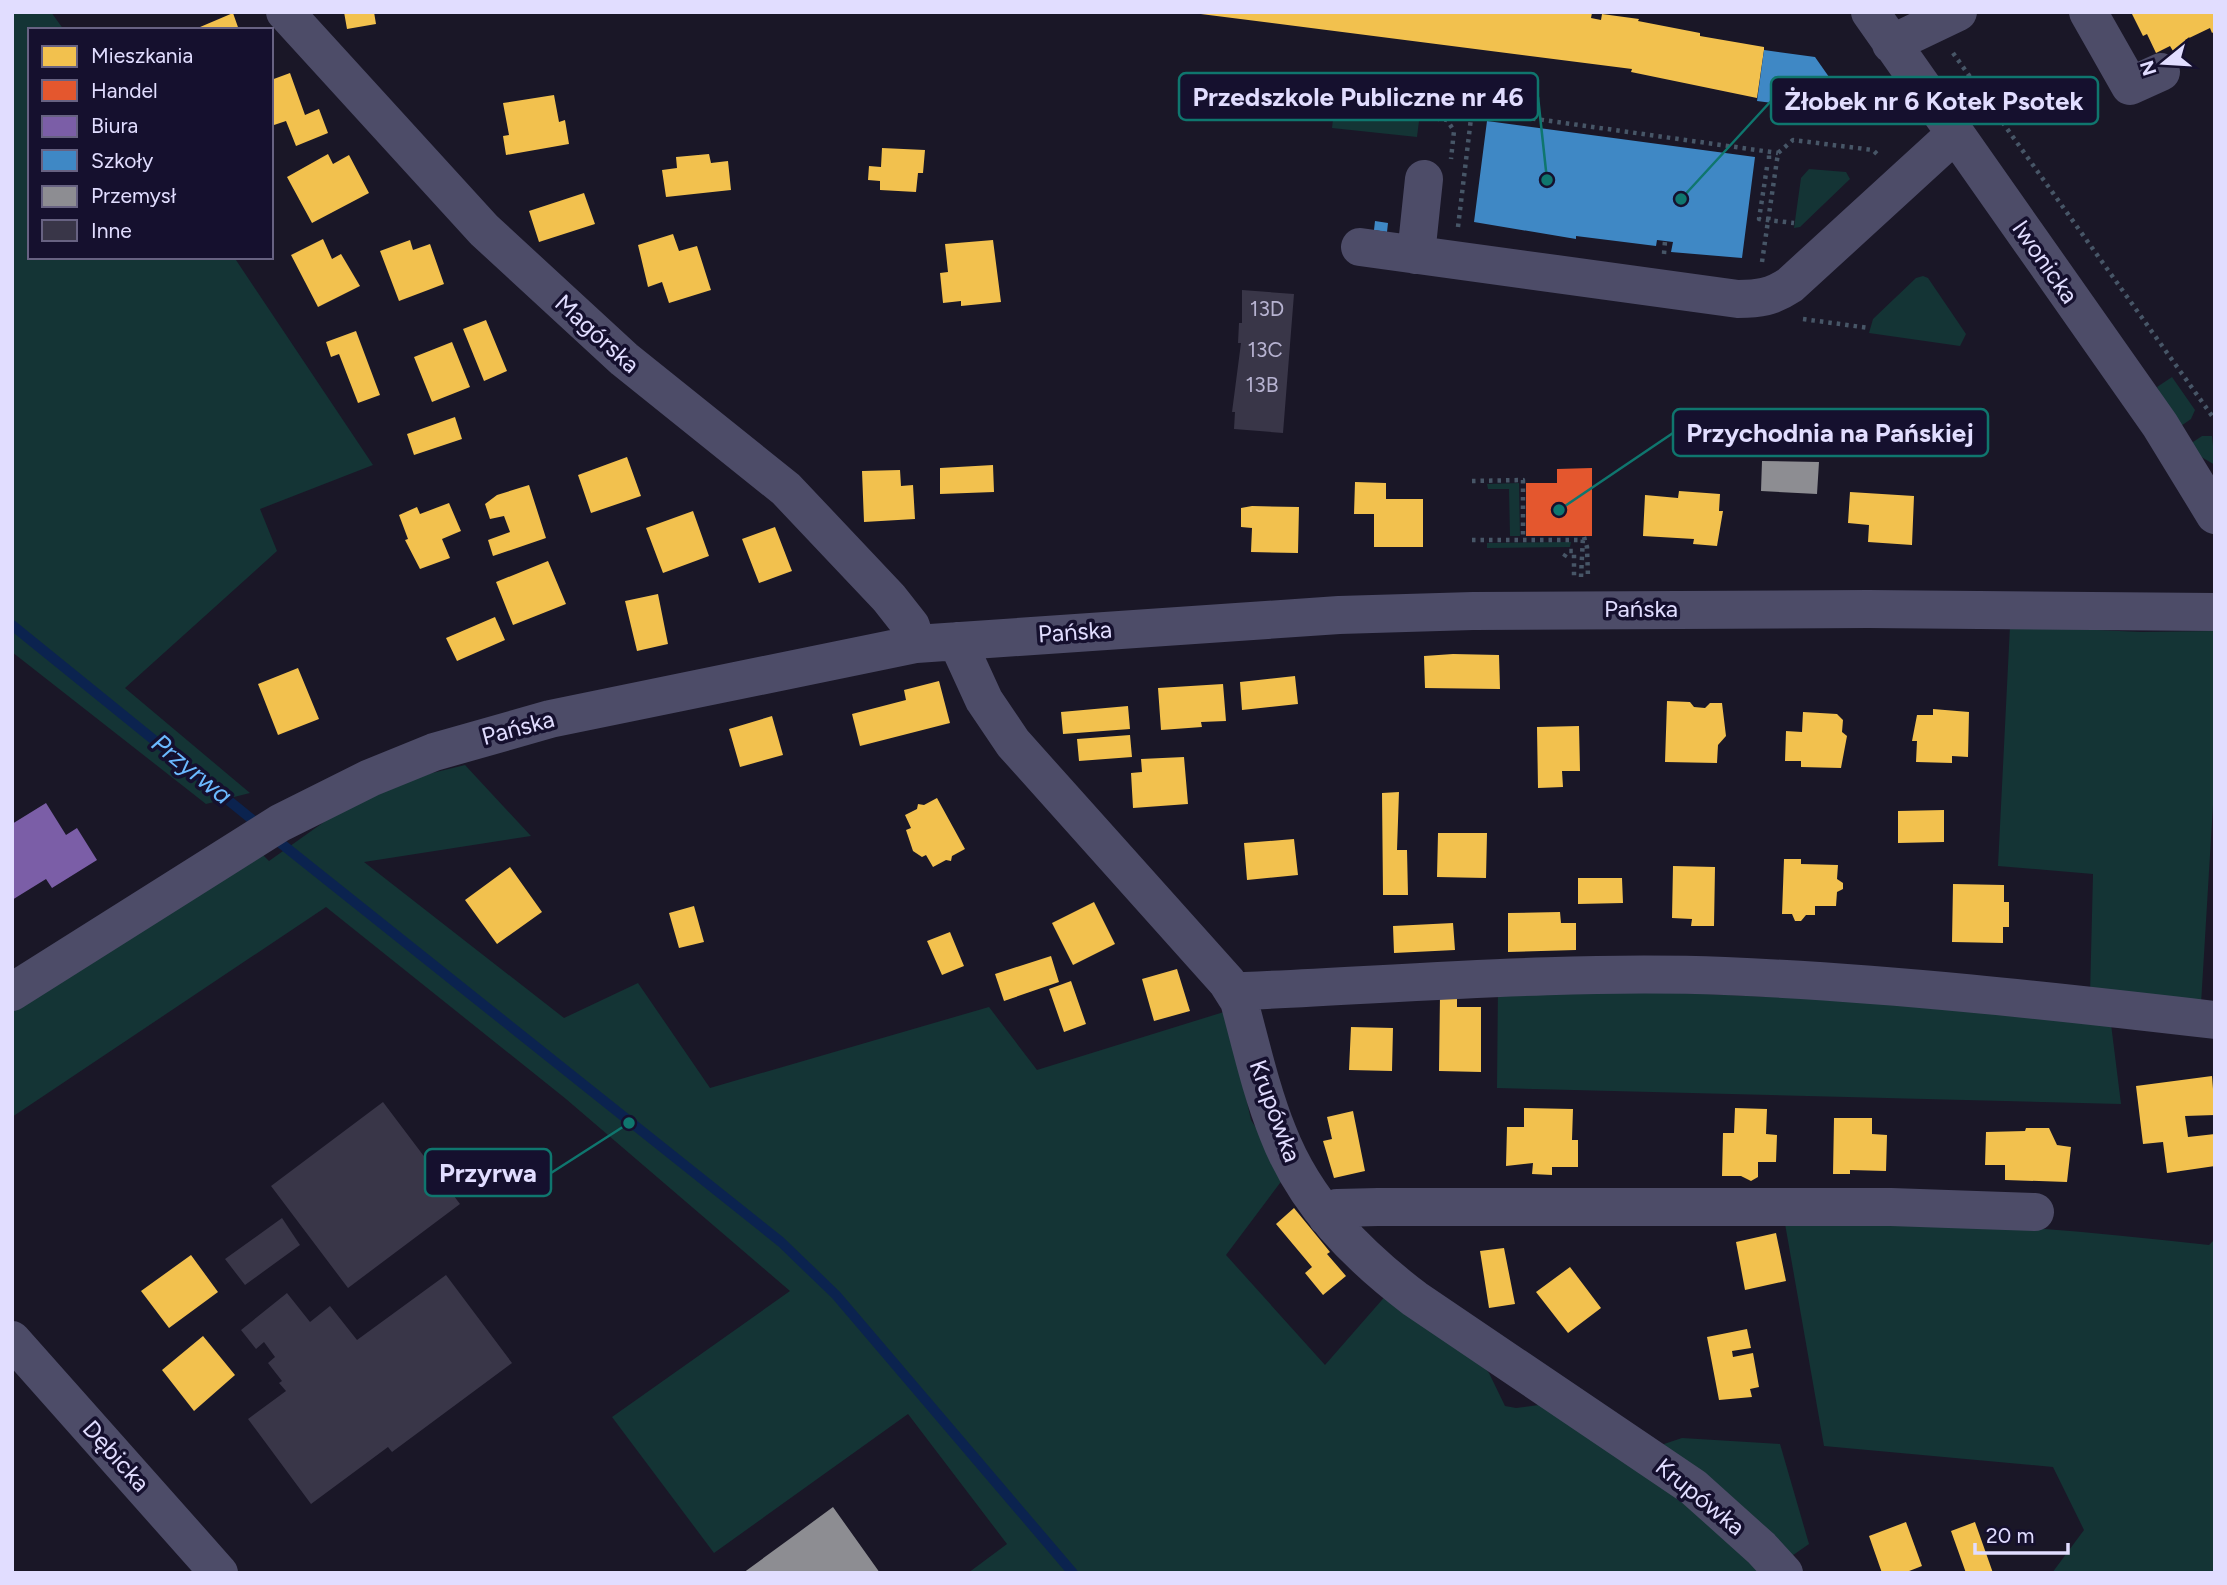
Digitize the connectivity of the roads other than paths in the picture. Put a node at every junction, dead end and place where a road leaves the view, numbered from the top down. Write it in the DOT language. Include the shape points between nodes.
graph roads {
  1 [pos="285,12"];
  2 [pos="1870,12"];
  3 [pos="2088,12"];
  4 [pos="1946,18"];
  5 [pos="1891,44"];
  6 [pos="2161,72"];
  7 [pos="1955,134"];
  8 [pos="1424,179"];
  9 [pos="1360,247"];
  10 [pos="1416,255"];
  11 [pos="2215,515"];
  12 [pos="2215,612"];
  13 [pos="957,641"];
  14 [pos="916,644"];
  15 [pos="12,992"];
  16 [pos="1236,995"];
  17 [pos="2215,1020"];
  18 [pos="2035,1212"];
  19 [pos="1326,1217"];
  20 [pos="12,1340"];
  21 [pos="219,1573"];
  22 [pos="1784,1573"];
  1 -- 14 [label="street, Magórska" via="484,230 624,359 786,489 889,598 911,626"];
  2 -- 5 [label="street, Iwonicka"];
  3 -- 6 [label="street" via="2130,86"];
  4 -- 5 [label="street"];
  5 -- 7 [label="street, Iwonicka"];
  7 -- 10 [label="street" via="1774,296 1738,299"];
  7 -- 11 [label="street, Iwonicka" via="2160,425"];
  8 -- 10 [label="street"];
  9 -- 10 [label="street"];
  12 -- 13 [label="street, Pańska" via="1473,611 1339,615"];
  13 -- 14 [label="street, Pańska"];
  13 -- 16 [label="street, Krupówka" via="984,700 1013,743"];
  14 -- 15 [label="street, Pańska" via="509,729 434,752 280,823"];
  16 -- 17 [label="street" via="1434,980 1725,976"];
  16 -- 19 [label="street, Krupówka" via="1278,1135"];
  18 -- 19 [label="street" via="1877,1207 1378,1207 1337,1208"];
  19 -- 22 [label="street, Krupówka" via="1382,1274 1415,1299 1693,1487"];
  20 -- 21 [label="street, Dębicka"];
}
